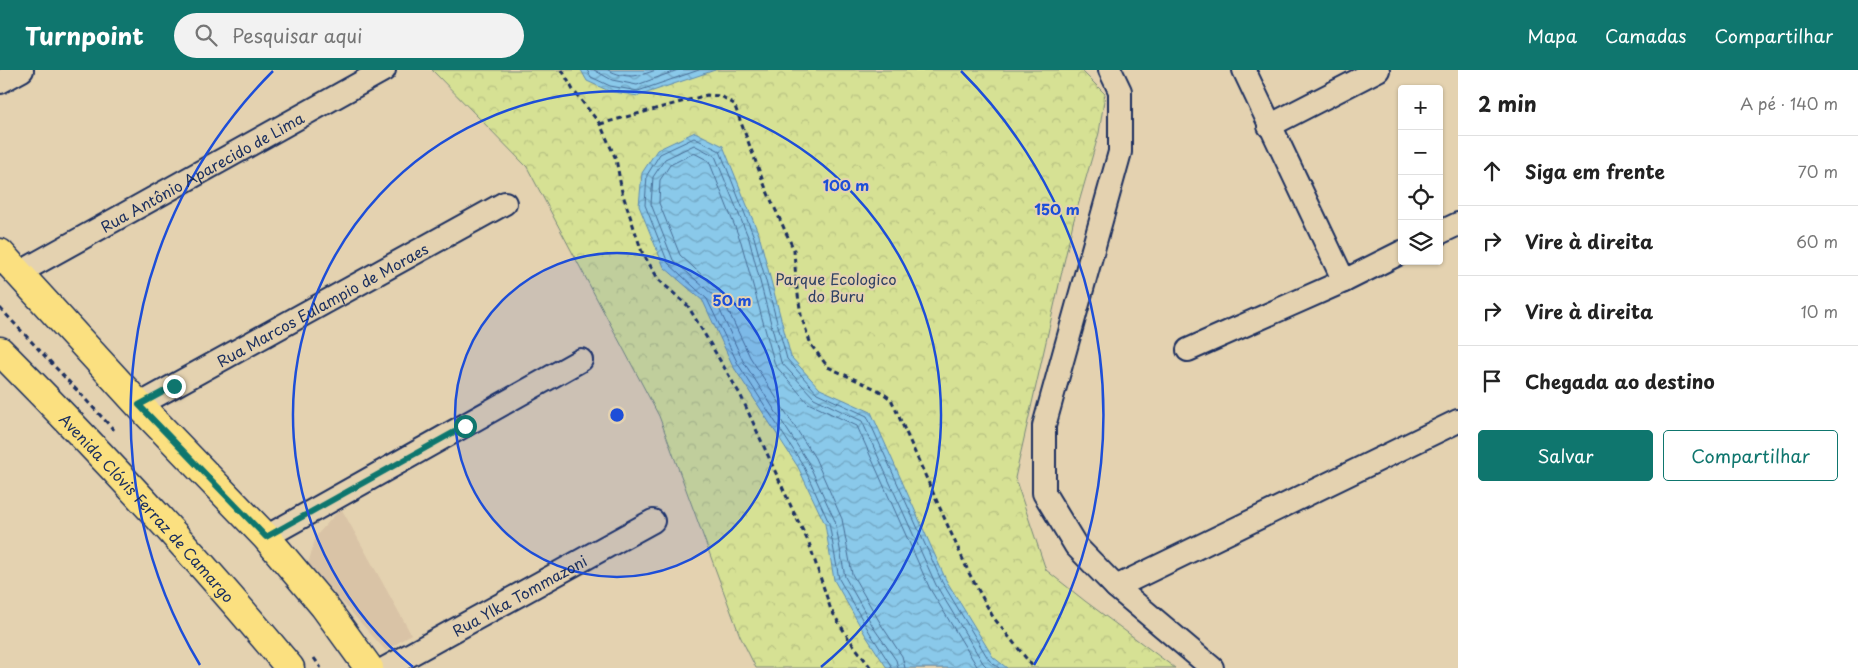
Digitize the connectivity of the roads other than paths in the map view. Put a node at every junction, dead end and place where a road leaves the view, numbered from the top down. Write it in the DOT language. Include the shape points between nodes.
graph roads {
  1 [pos="22,70"];
  2 [pos="384,70"];
  3 [pos="1110,70"];
  4 [pos="1244,70"];
  5 [pos="1378,70"];
  6 [pos="0,82"];
  7 [pos="1269,126"];
  8 [pos="505,204"];
  9 [pos="1458,224"];
  10 [pos="1443,231"];
  11 [pos="0,253"];
  12 [pos="1398,254"];
  13 [pos="19,273"];
  14 [pos="1344,281"];
  15 [pos="1188,350"];
  16 [pos="0,351"];
  17 [pos="581,360"];
  18 [pos="139,405"];
  19 [pos="1458,421"];
  20 [pos="653,521"];
  21 [pos="266,537"];
  22 [pos="1116,586"];
  23 [pos="290,668"];
  24 [pos="369,668"];
  25 [pos="386,668"];
  26 [pos="1212,668"];
  1 -- 6 [label="street"];
  2 -- 13 [label="street, Rua Antônio Aparecido de Lima"];
  3 -- 22 [label="street" via="1120,90 1120,152 1044,426 1044,493 1076,546"];
  4 -- 7 [label="street"];
  5 -- 7 [label="street"];
  7 -- 14 [label="street"];
  8 -- 18 [label="street, Rua Marcos Eulampio de Moraes"];
  9 -- 10 [label="street"];
  11 -- 13 [label="main road"];
  12 -- 14 [label="street"];
  13 -- 18 [label="main road"];
  14 -- 15 [label="street"];
  16 -- 23 [label="main road, Avenida Clóvis Ferraz de Camargo" via="241,609"];
  17 -- 21 [label="street"];
  18 -- 21 [label="main road"];
  19 -- 22 [label="street"];
  20 -- 25 [label="street, Rua Ylka Tommazoni"];
  21 -- 24 [label="main road" via="324,606"];
  22 -- 26 [label="street"];
}
